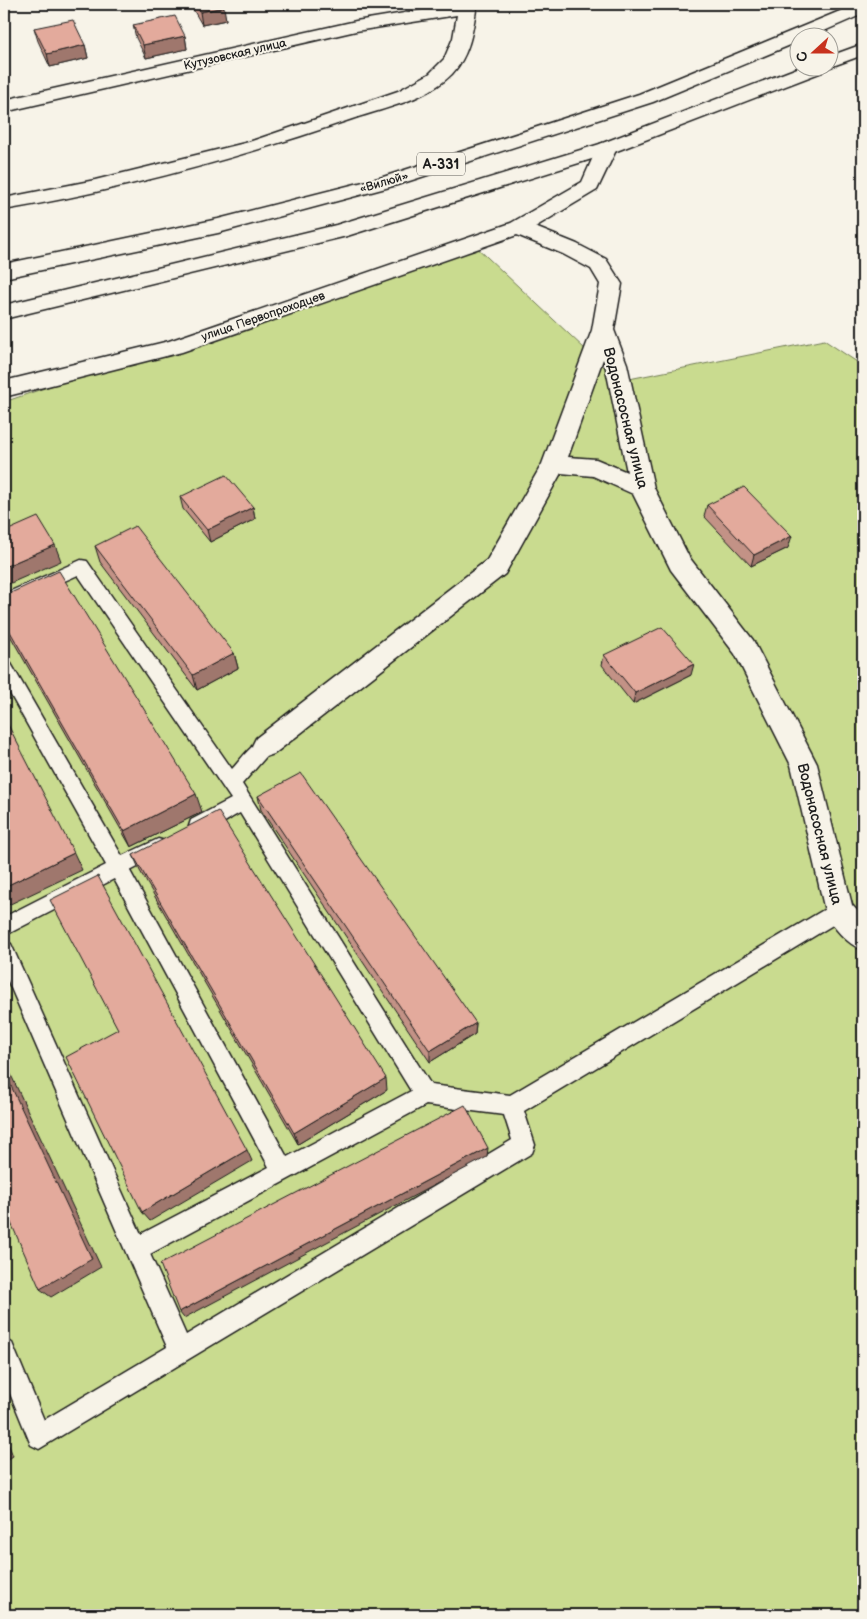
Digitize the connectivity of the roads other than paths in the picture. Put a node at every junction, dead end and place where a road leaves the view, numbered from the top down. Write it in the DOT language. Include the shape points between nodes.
graph roads {
  1 [pos="468,6"];
  2 [pos="863,8"];
  3 [pos="863,49"];
  4 [pos="840,58"];
  5 [pos="790,78"];
  6 [pos="4,106"];
  7 [pos="607,148"];
  8 [pos="4,204"];
  9 [pos="518,228"];
  10 [pos="4,271"];
  11 [pos="4,312"];
  12 [pos="603,330"];
  13 [pos="4,389"];
  14 [pos="554,464"];
  15 [pos="642,488"];
  16 [pos="4,601"];
  17 [pos="4,667"];
  18 [pos="265,746"];
  19 [pos="231,783"];
  20 [pos="243,802"];
  21 [pos="118,868"];
  22 [pos="838,911"];
  23 [pos="4,927"];
  24 [pos="863,937"];
  25 [pos="4,950"];
  26 [pos="426,1095"];
  27 [pos="512,1106"];
  28 [pos="283,1171"];
  29 [pos="136,1249"];
  30 [pos="4,1351"];
  31 [pos="181,1351"];
  1 -- 6 [label="main road, Кутузовская улица" via="356,26"];
  1 -- 8 [label="main road" via="459,52 451,66 426,85 405,95 255,146 172,168"];
  2 -- 10 [label="main road, «Вилюй» / А-331" via="646,98 390,181 218,226"];
  3 -- 4 [label="main road"];
  5 -- 7 [label="main road, А-331"];
  7 -- 9 [label="main road, улица Первопроходцев" via="590,186"];
  7 -- 11 [label="main road, А-331" via="340,232"];
  9 -- 12 [label="main road, Водонасосная улица" via="599,264 611,284"];
  9 -- 13 [label="main road, улица Первопроходцев" via="174,347"];
  12 -- 14 [label="main road"];
  12 -- 15 [label="main road, Водонасосная улица" via="616,364"];
  14 -- 15 [label="main road" via="596,468"];
  14 -- 18 [label="main road" via="496,567"];
  15 -- 22 [label="main road, Водонасосная улица" via="680,563 744,647 804,764"];
  16 -- 19 [label="lane" via="81,566"];
  17 -- 21 [label="lane"];
  18 -- 19 [label="lane"];
  19 -- 20 [label="lane"];
  20 -- 21 [label="lane"];
  20 -- 26 [label="lane"];
  21 -- 23 [label="lane"];
  21 -- 28 [label="lane"];
  22 -- 24 [label="main road, Водонасосная улица"];
  22 -- 27 [label="lane"];
  25 -- 29 [label="lane"];
  26 -- 27 [label="lane"];
  26 -- 28 [label="lane"];
  27 -- 31 [label="lane" via="524,1145"];
  28 -- 29 [label="lane"];
  29 -- 31 [label="lane"];
  30 -- 31 [label="lane" via="39,1437"];
}
